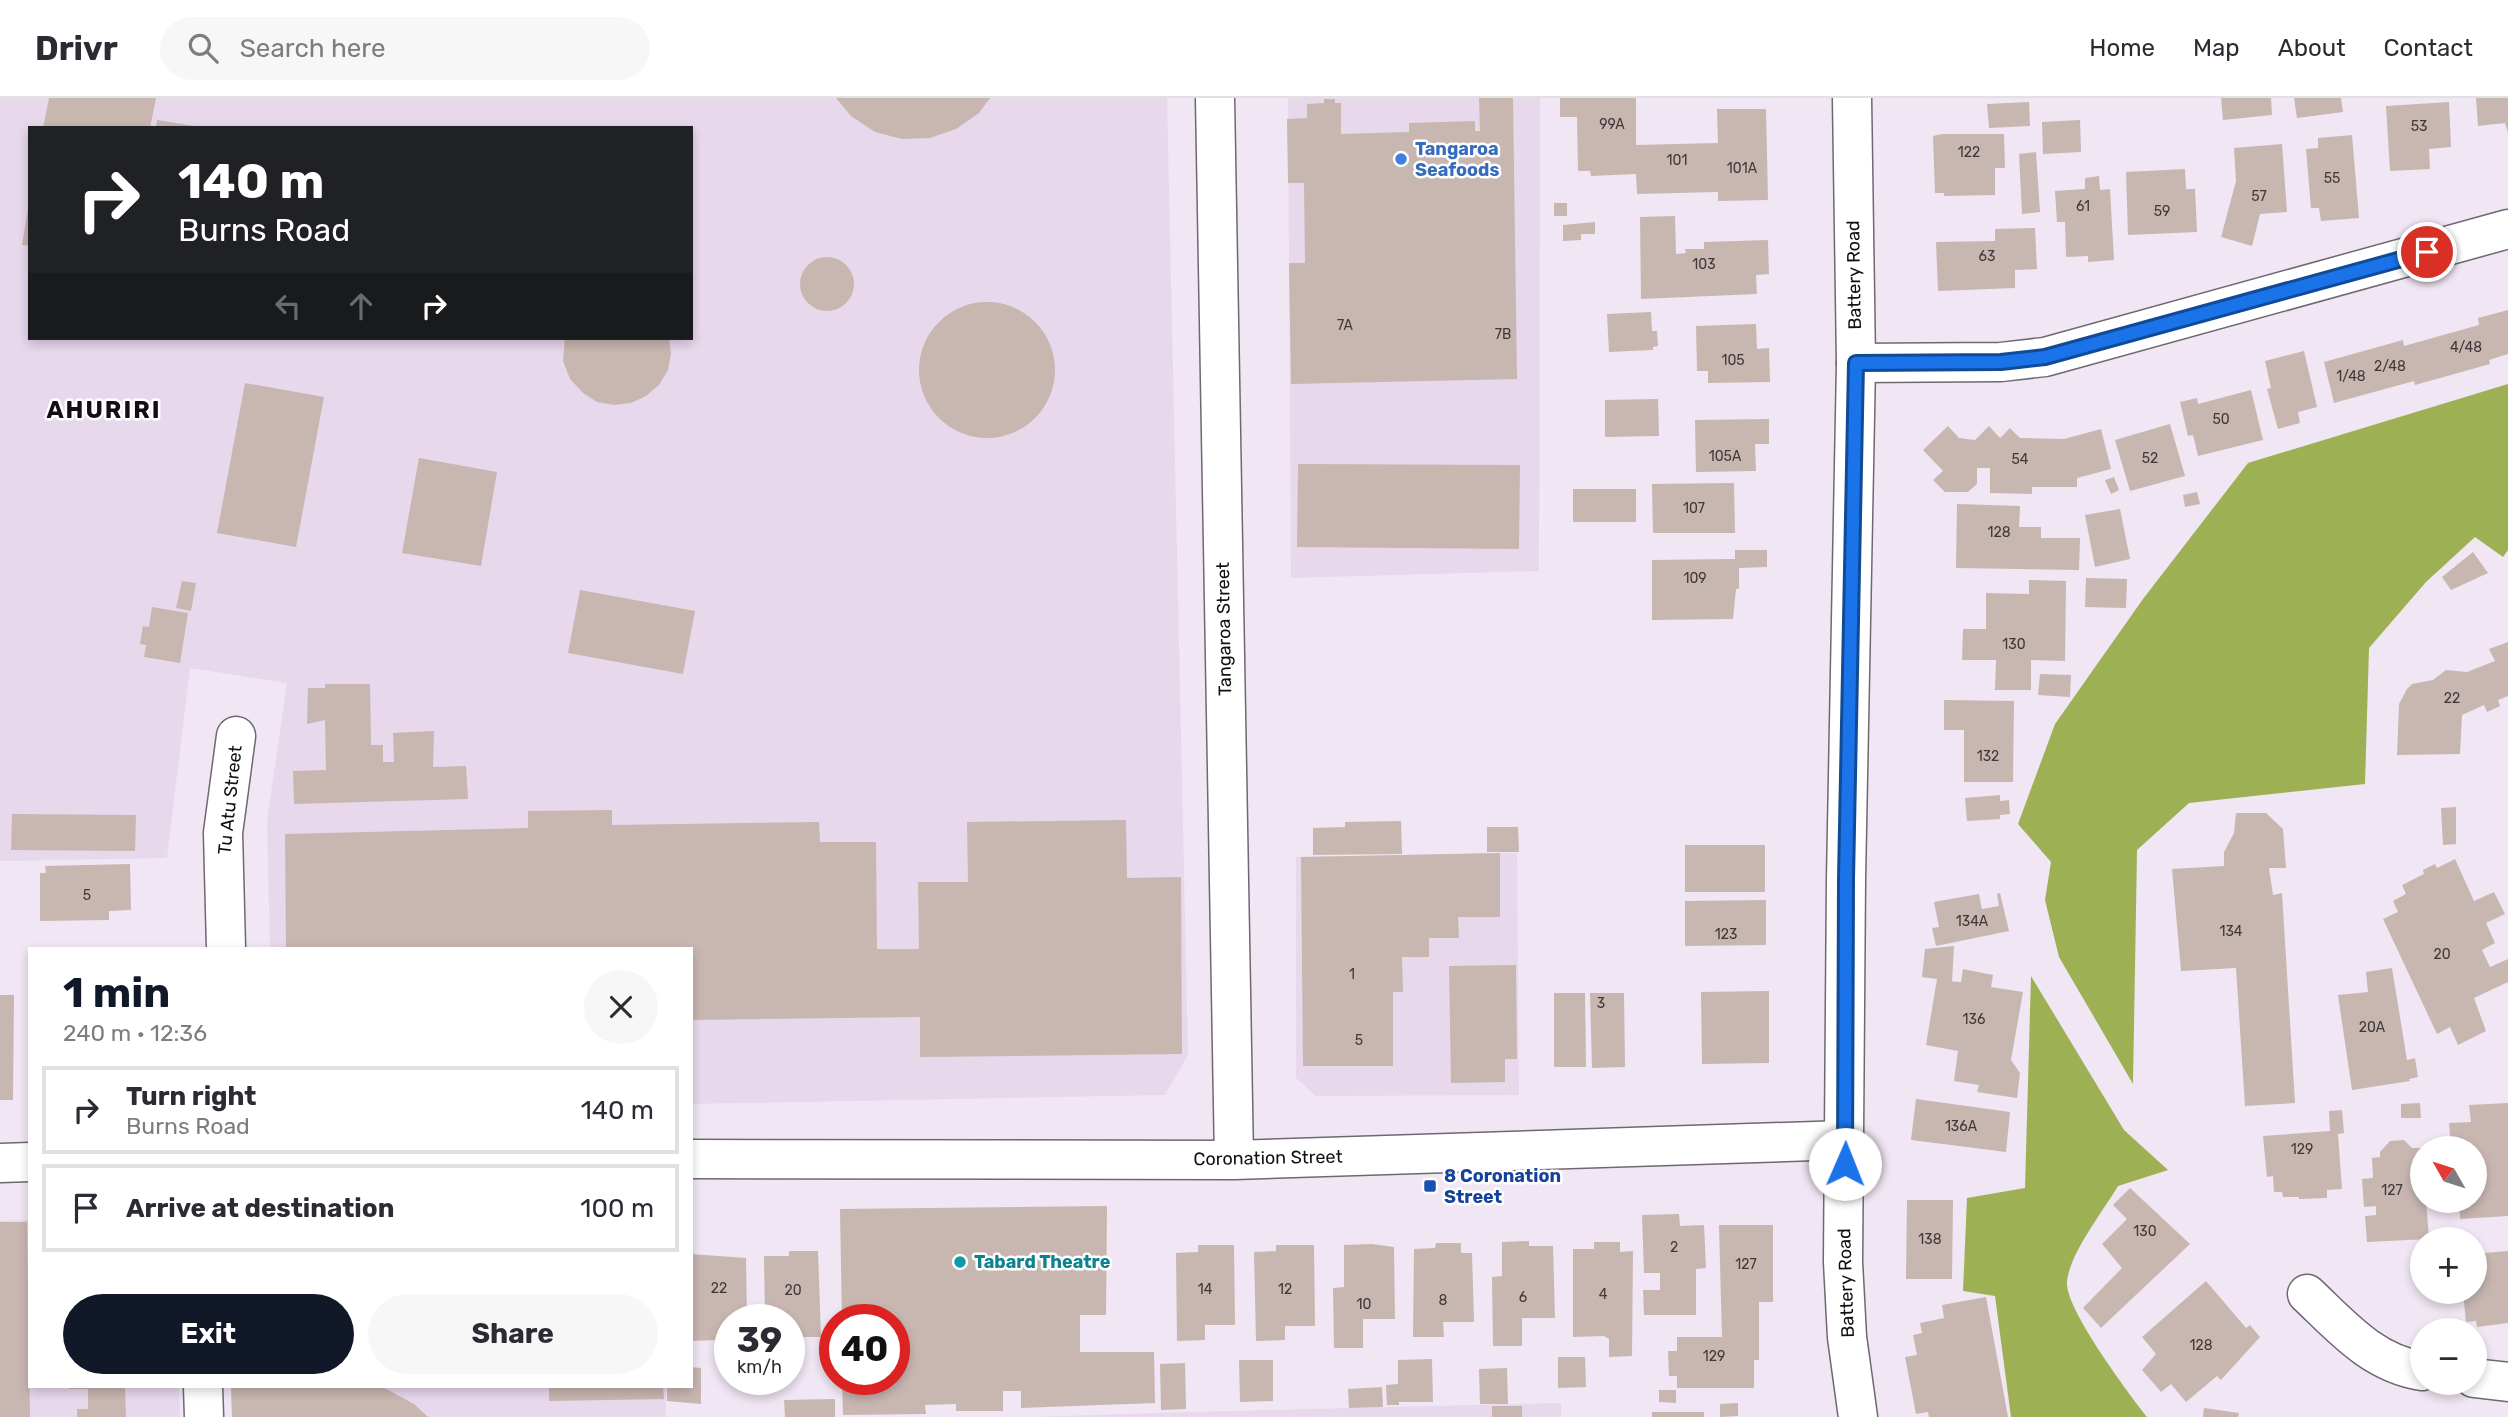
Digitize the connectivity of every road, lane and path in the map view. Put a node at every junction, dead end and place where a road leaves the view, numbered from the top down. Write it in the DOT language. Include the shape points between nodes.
graph roads {
  1 [pos="1215,98"];
  2 [pos="1852,98"];
  3 [pos="2508,229"];
  4 [pos="1856,363"];
  5 [pos="236,736"];
  6 [pos="226,947"];
  7 [pos="1845,1140"];
  8 [pos="693,1159"];
  9 [pos="1234,1160"];
  10 [pos="0,1163"];
  11 [pos="28,1163"];
  12 [pos="2307,1294"];
  13 [pos="2410,1369"];
  14 [pos="2487,1380"];
  15 [pos="2508,1382"];
  16 [pos="203,1388"];
  17 [pos="204,1417"];
  18 [pos="1858,1417"];
  1 -- 9 [label="street, Tangaroa Street"];
  2 -- 4 [label="street, Battery Road"];
  3 -- 4 [label="street" via="2045,357 2001,362"];
  4 -- 7 [label="street, Battery Road"];
  5 -- 6 [label="street, Tu Atu Street" via="223,833"];
  7 -- 9 [label="street, Coronation Street"];
  7 -- 18 [label="street, Battery Road" via="1843,1262"];
  8 -- 9 [label="street, Coronation Street"];
  10 -- 11 [label="street"];
  12 -- 13 [label="street" via="2368,1351"];
  14 -- 15 [label="street"];
  16 -- 17 [label="street"];
}
